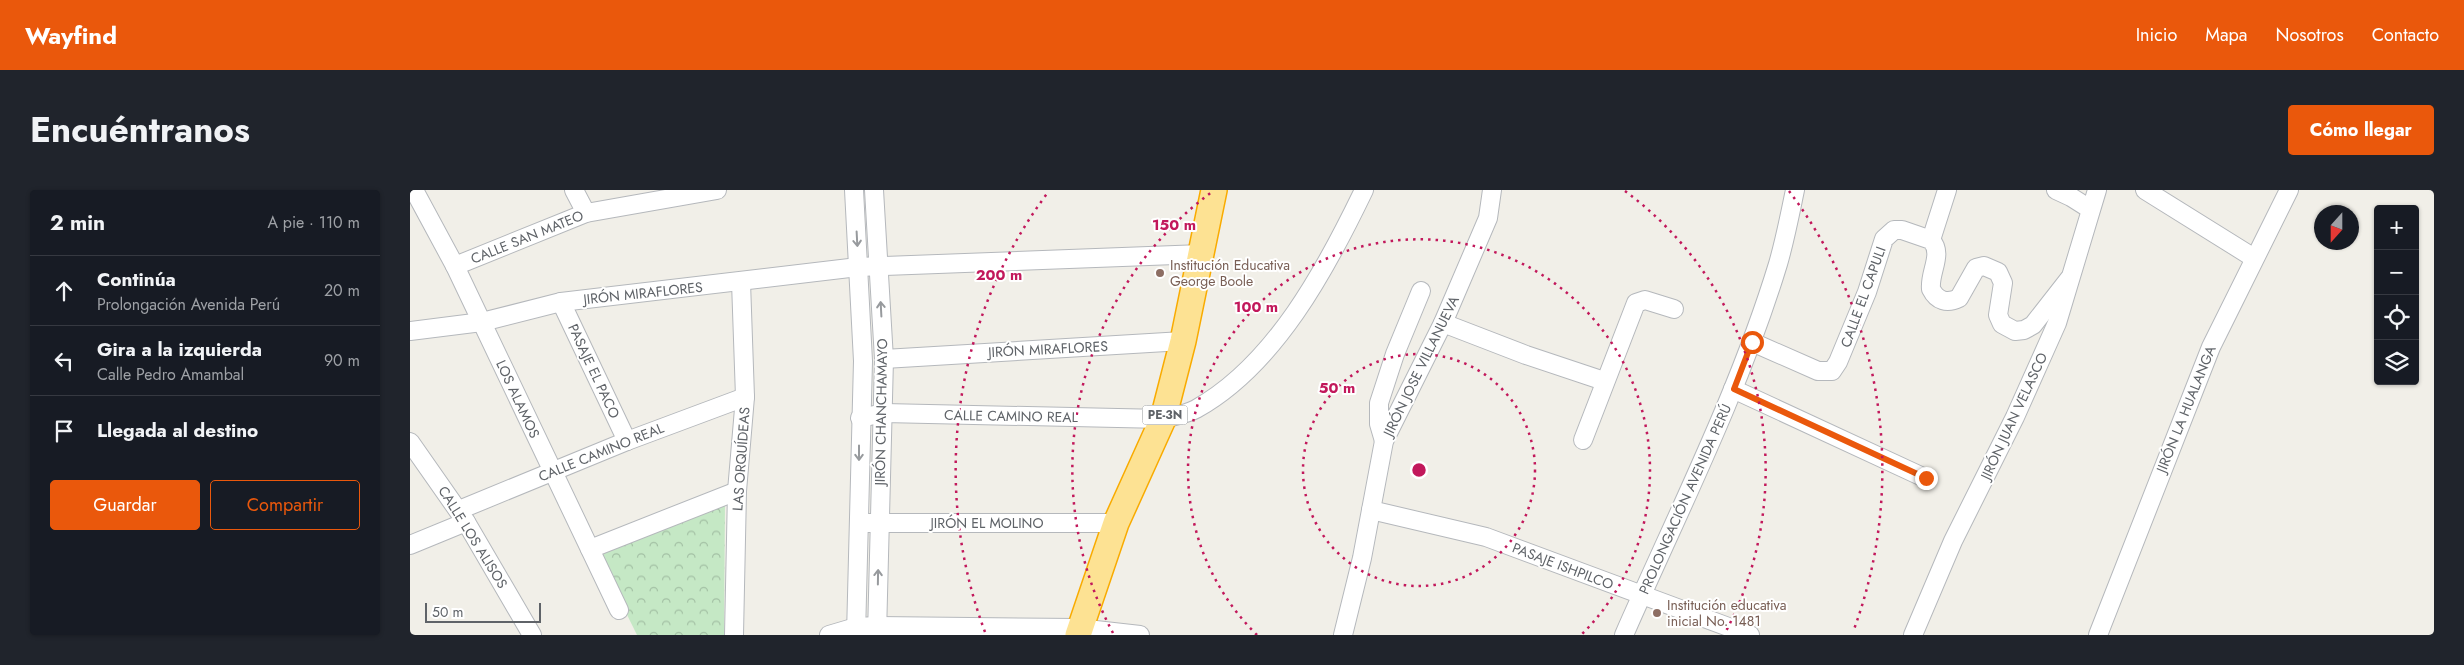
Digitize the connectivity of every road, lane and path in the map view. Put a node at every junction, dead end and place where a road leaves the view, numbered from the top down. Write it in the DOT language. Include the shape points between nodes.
graph roads {
  1 [pos="414,190"];
  2 [pos="574,190"];
  3 [pos="717,190"];
  4 [pos="854,190"];
  5 [pos="874,190"];
  6 [pos="1214,190"];
  7 [pos="1364,190"];
  8 [pos="1492,190"];
  9 [pos="1796,190"];
  10 [pos="1947,190"];
  11 [pos="2056,190"];
  12 [pos="2097,190"];
  13 [pos="2145,190"];
  14 [pos="2289,190"];
  15 [pos="2090,209"];
  16 [pos="586,213"];
  17 [pos="1931,240"];
  18 [pos="1202,254"];
  19 [pos="2254,258"];
  20 [pos="455,266"];
  21 [pos="879,266"];
  22 [pos="858,267"];
  23 [pos="2069,279"];
  24 [pos="741,282"];
  25 [pos="1421,291"];
  26 [pos="562,302"];
  27 [pos="1674,309"];
  28 [pos="482,322"];
  29 [pos="1443,323"];
  30 [pos="410,331"];
  31 [pos="1183,341"];
  32 [pos="1752,342"];
  33 [pos="884,359"];
  34 [pos="1604,381"];
  35 [pos="1734,389"];
  36 [pos="745,397"];
  37 [pos="884,413"];
  38 [pos="860,418"];
  39 [pos="1163,419"];
  40 [pos="1583,440"];
  41 [pos="627,441"];
  42 [pos="1384,441"];
  43 [pos="410,442"];
  44 [pos="552,471"];
  45 [pos="1926,478"];
  46 [pos="737,491"];
  47 [pos="1371,510"];
  48 [pos="462,516"];
  49 [pos="859,522"];
  50 [pos="879,523"];
  51 [pos="1116,523"];
  52 [pos="410,545"];
  53 [pos="590,550"];
  54 [pos="1641,595"];
  55 [pos="619,610"];
  56 [pos="877,630"];
  57 [pos="856,631"];
  58 [pos="1078,631"];
  59 [pos="532,635"];
  60 [pos="734,635"];
  61 [pos="829,635"];
  62 [pos="1140,635"];
  63 [pos="1343,635"];
  64 [pos="1624,635"];
  65 [pos="1750,635"];
  66 [pos="1913,635"];
  67 [pos="2098,635"];
  1 -- 20 [label="street, LOS ALAMOS"];
  2 -- 16 [label="street"];
  3 -- 16 [label="street, CALLE SAN MATEO"];
  4 -- 22 [label="street, JIRÓN CHANCHAMAYO, one-way"];
  5 -- 21 [label="street, JIRÓN CHANCHAMAYO"];
  6 -- 18 [label="highway, PE-3N"];
  7 -- 39 [label="street, CALLE CAMINO REAL" via="1342,236 1282,333 1244,374 1195,410"];
  8 -- 29 [label="street, JIRÓN JOSE VILLANUEVA" via="1488,218"];
  9 -- 32 [label="street, PROLONGACIÓN AVENIDA PERÚ" via="1779,262"];
  10 -- 17 [label="street"];
  11 -- 15 [label="street"];
  12 -- 15 [label="street, JIRÓN JUAN VELASCO"];
  13 -- 19 [label="street"];
  14 -- 19 [label="street, JIRÓN LA HUALANGA"];
  15 -- 23 [label="street, JIRÓN JUAN VELASCO"];
  16 -- 20 [label="street, CALLE SAN MATEO"];
  17 -- 23 [label="street" via="1937,252 1930,283 1936,297 1949,302 1959,298 1976,268 1991,268 2002,278 1998,315 2002,324 2010,329 2024,330 2033,325"];
  17 -- 32 [label="street, CALLE EL CAPULI" via="1898,229 1886,235 1867,292 1832,371 1818,371"];
  18 -- 21 [label="street, JIRÓN MIRAFLORES"];
  18 -- 31 [label="highway, PE-3N"];
  19 -- 67 [label="street, JIRÓN LA HUALANGA" via="2211,347"];
  20 -- 28 [label="street, LOS ALAMOS"];
  21 -- 22 [label="street, JIRÓN MIRAFLORES"];
  33 -- 21 [label="street, JIRÓN CHANCHAMAYO, one-way"];
  22 -- 24 [label="street, JIRÓN MIRAFLORES"];
  22 -- 38 [label="street, JIRÓN CHANCHAMAYO" via="863,361"];
  23 -- 66 [label="street, JIRÓN JUAN VELASCO" via="2057,323 2015,417 1952,541"];
  24 -- 26 [label="street, JIRÓN MIRAFLORES"];
  24 -- 36 [label="street, LAS ORQUÍDEAS"];
  25 -- 42 [label="street" via="1379,403 1379,424"];
  26 -- 28 [label="street, JIRÓN MIRAFLORES"];
  26 -- 41 [label="street, PASAJE EL PACO"];
  27 -- 34 [label="street" via="1645,300 1636,303"];
  28 -- 30 [label="street, JIRÓN MIRAFLORES"];
  28 -- 44 [label="street, LOS ALAMOS"];
  29 -- 34 [label="street"];
  29 -- 42 [label="street, JIRÓN JOSE VILLANUEVA"];
  31 -- 33 [label="street, JIRÓN MIRAFLORES"];
  31 -- 39 [label="highway, PE-3N"];
  32 -- 35 [label="street, PROLONGACIÓN AVENIDA PERÚ"];
  33 -- 37 [label="street, JIRÓN CHANCHAMAYO"];
  34 -- 40 [label="street"];
  35 -- 45 [label="street"];
  35 -- 54 [label="street, PROLONGACIÓN AVENIDA PERÚ"];
  36 -- 41 [label="street, CALLE CAMINO REAL"];
  36 -- 46 [label="street, LAS ORQUÍDEAS"];
  37 -- 38 [label="street, CALLE CAMINO REAL"];
  37 -- 39 [label="street, CALLE CAMINO REAL"];
  37 -- 50 [label="street, JIRÓN CHANCHAMAYO"];
  38 -- 49 [label="street, JIRÓN CHANCHAMAYO, one-way"];
  39 -- 51 [label="highway, PE-3N"];
  41 -- 44 [label="street, CALLE CAMINO REAL"];
  42 -- 47 [label="street, JIRÓN JOSE VILLANUEVA"];
  43 -- 48 [label="street, CALLE LOS ALISOS"];
  44 -- 48 [label="street, CALLE CAMINO REAL"];
  44 -- 53 [label="street, LOS ALAMOS"];
  46 -- 53 [label="street"];
  46 -- 60 [label="street, LAS ORQUÍDEAS"];
  47 -- 54 [label="street, PASAJE ISHPILCO" via="1486,537"];
  47 -- 63 [label="street, JIRÓN JOSE VILLANUEVA"];
  48 -- 52 [label="street, CALLE CAMINO REAL"];
  48 -- 59 [label="street, CALLE LOS ALISOS"];
  49 -- 50 [label="street, JIRÓN EL MOLINO"];
  49 -- 57 [label="street, JIRÓN CHANCHAMAYO"];
  50 -- 51 [label="street, JIRÓN EL MOLINO"];
  56 -- 50 [label="street, JIRÓN CHANCHAMAYO, one-way"];
  51 -- 58 [label="highway, PE-3N"];
  53 -- 55 [label="street, LOS ALAMOS"];
  54 -- 64 [label="street, PROLONGACIÓN AVENIDA PERÚ"];
  54 -- 65 [label="street, PASAJE ISHPILCO"];
  56 -- 57 [label="street"];
  56 -- 58 [label="street"];
  57 -- 61 [label="street"];
  58 -- 62 [label="street"];
}
